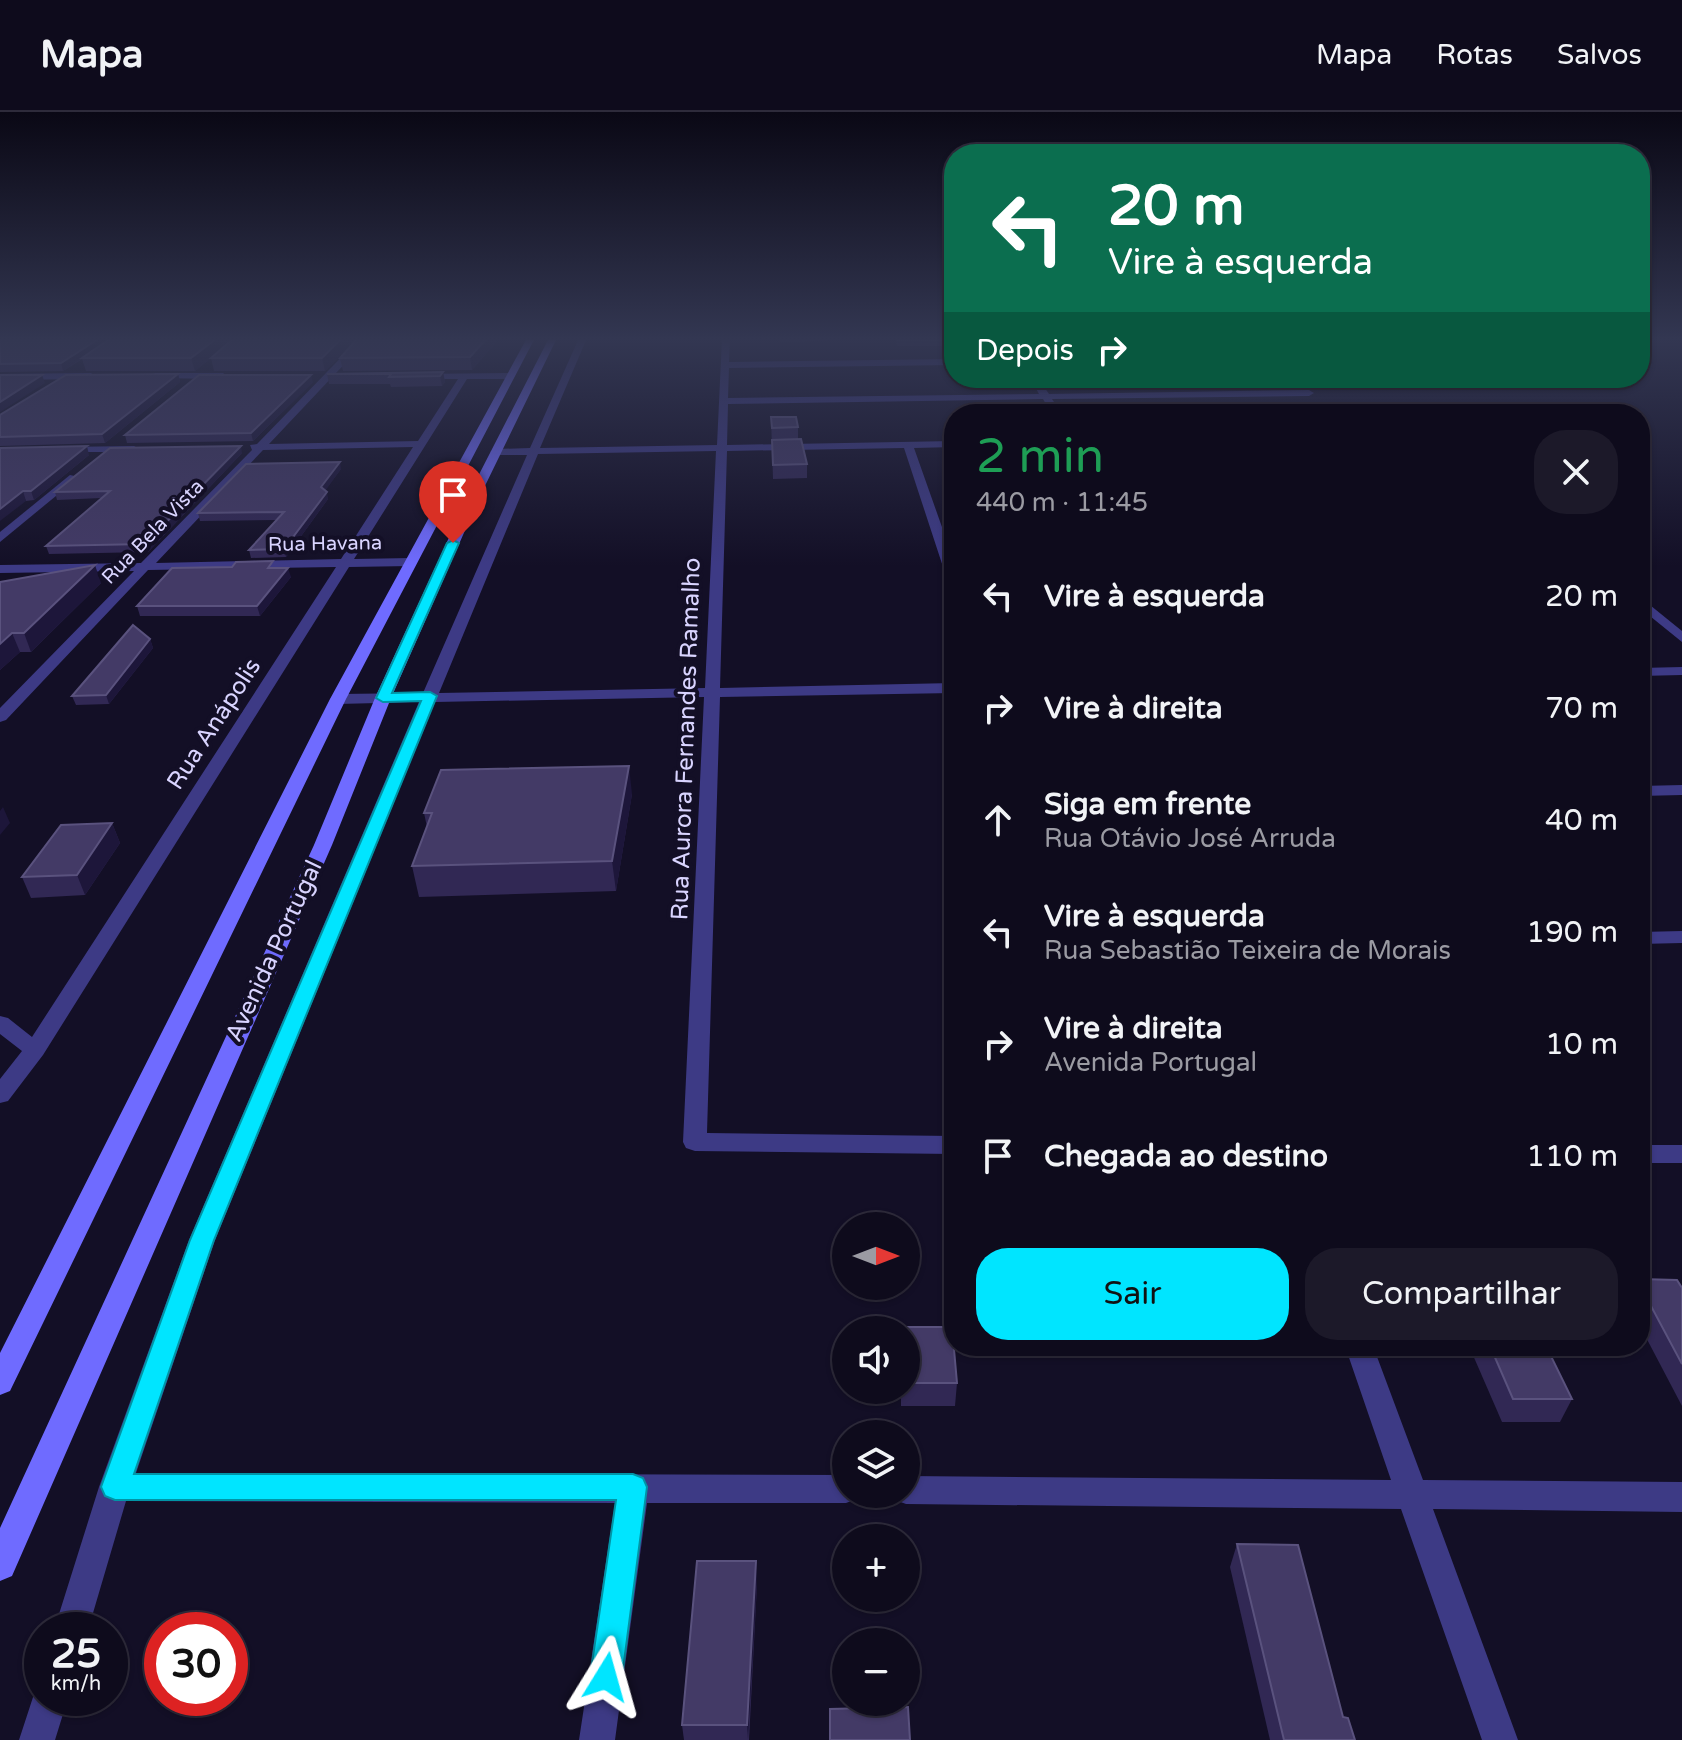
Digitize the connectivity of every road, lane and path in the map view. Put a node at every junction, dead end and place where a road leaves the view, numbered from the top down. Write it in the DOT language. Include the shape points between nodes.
graph roads {
  1 [pos="292,414"];
  2 [pos="441,414"];
  3 [pos="491,414"];
  4 [pos="514,414"];
  5 [pos="550,414"];
  6 [pos="722,414"];
  7 [pos="120,440"];
  8 [pos="422,444"];
  9 [pos="944,444"];
  10 [pos="908,445"];
  11 [pos="246,447"];
  12 [pos="261,447"];
  13 [pos="721,448"];
  14 [pos="109,449"];
  15 [pos="139,449"];
  16 [pos="47,450"];
  17 [pos="534,451"];
  18 [pos="495,452"];
  19 [pos="97,459"];
  20 [pos="85,469"];
  21 [pos="0,538"];
  22 [pos="944,550"];
  23 [pos="411,562"];
  24 [pos="345,563"];
  25 [pos="145,567"];
  26 [pos="0,569"];
  27 [pos="1650,610"];
  28 [pos="1682,638"];
  29 [pos="1682,671"];
  30 [pos="1650,672"];
  31 [pos="944,688"];
  32 [pos="712,694"];
  33 [pos="430,696"];
  34 [pos="383,698"];
  35 [pos="338,699"];
  36 [pos="0,717"];
  37 [pos="1682,790"];
  38 [pos="1650,791"];
  39 [pos="1682,937"];
  40 [pos="1650,938"];
  41 [pos="0,1023"];
  42 [pos="35,1050"];
  43 [pos="0,1095"];
  44 [pos="944,1145"];
  45 [pos="1650,1154"];
  46 [pos="1682,1154"];
  47 [pos="8,1352"];
  48 [pos="1363,1356"];
  49 [pos="0,1382"];
  50 [pos="115,1487"];
  51 [pos="633,1487"];
  52 [pos="832,1489"];
  53 [pos="920,1490"];
  54 [pos="1413,1495"];
  55 [pos="1682,1497"];
  56 [pos="0,1565"];
  57 [pos="77,1612"];
  58 [pos="44,1716"];
  59 [pos="37,1740"];
  60 [pos="597,1740"];
  61 [pos="1500,1740"];
  1 -- 12 [label="street, Rua Bela Vista"];
  2 -- 8 [label="street, Rua Anápolis"];
  3 -- 23 [label="main road"];
  4 -- 18 [label="main road, Avenida Portugal"];
  5 -- 17 [label="street"];
  6 -- 13 [label="street, Rua Aurora Fernandes Ramalho"];
  7 -- 14 [label="street"];
  8 -- 12 [label="street"];
  8 -- 24 [label="street, Rua Anápolis"];
  9 -- 10 [label="street"];
  10 -- 13 [label="street"];
  10 -- 22 [label="street"];
  11 -- 12 [label="street"];
  12 -- 25 [label="street, Rua Bela Vista"];
  13 -- 17 [label="street"];
  13 -- 32 [label="street, Rua Aurora Fernandes Ramalho"];
  14 -- 15 [label="street"];
  14 -- 16 [label="street"];
  14 -- 19 [label="street"];
  17 -- 18 [label="street"];
  17 -- 33 [label="street"];
  18 -- 34 [label="main road, Avenida Portugal"];
  20 -- 21 [label="street"];
  23 -- 24 [label="street, Rua Havana"];
  23 -- 35 [label="main road"];
  24 -- 25 [label="street, Rua Havana"];
  24 -- 42 [label="street, Rua Anápolis"];
  25 -- 26 [label="street, Rua Havana"];
  25 -- 36 [label="street, Rua Bela Vista"];
  27 -- 28 [label="street"];
  29 -- 30 [label="street"];
  31 -- 32 [label="street"];
  32 -- 33 [label="street"];
  32 -- 44 [label="street, Rua Aurora Fernandes Ramalho" via="695,1142"];
  33 -- 34 [label="street"];
  33 -- 50 [label="street" via="202,1240"];
  34 -- 35 [label="street"];
  34 -- 56 [label="main road, Avenida Portugal" via="323,845"];
  35 -- 47 [label="main road"];
  37 -- 38 [label="street"];
  39 -- 40 [label="street"];
  41 -- 42 [label="street"];
  42 -- 43 [label="street, Rua Anápolis"];
  45 -- 46 [label="street"];
  47 -- 49 [label="main road"];
  48 -- 54 [label="street"];
  50 -- 51 [label="street"];
  50 -- 57 [label="street"];
  51 -- 52 [label="street"];
  51 -- 60 [label="street"];
  53 -- 54 [label="street"];
  54 -- 55 [label="street"];
  54 -- 61 [label="street"];
  58 -- 59 [label="street"];
}
